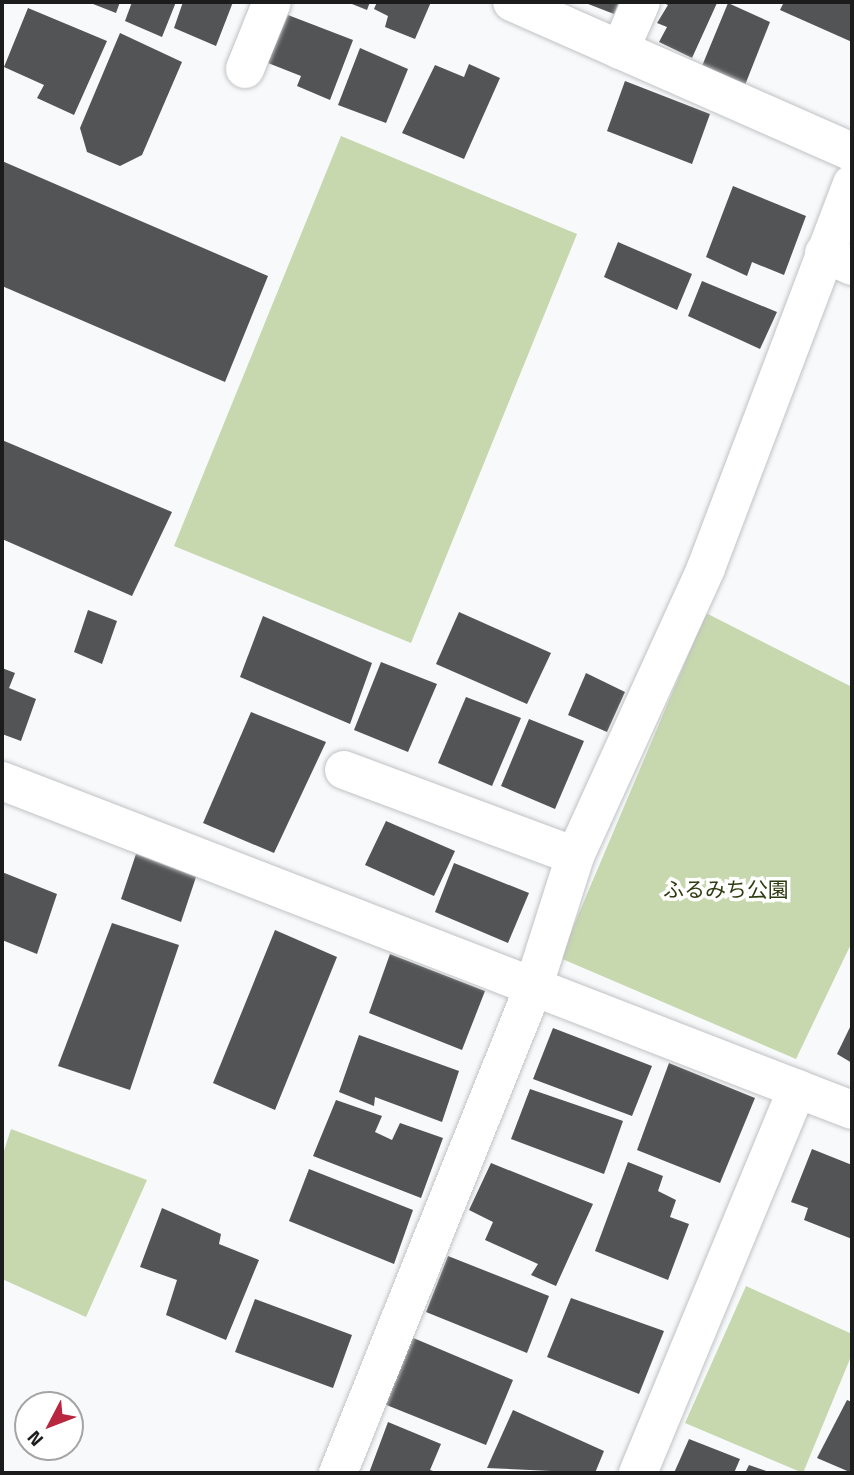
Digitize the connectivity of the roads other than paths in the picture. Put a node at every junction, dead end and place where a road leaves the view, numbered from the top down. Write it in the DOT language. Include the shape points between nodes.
graph roads {
  1 [pos="272,2"];
  2 [pos="512,2"];
  3 [pos="641,2"];
  4 [pos="620,50"];
  5 [pos="245,69"];
  6 [pos="852,152"];
  7 [pos="852,184"];
  8 [pos="838,259"];
  9 [pos="344,770"];
  10 [pos="2,781"];
  11 [pos="575,856"];
  12 [pos="532,991"];
  13 [pos="797,1089"];
  14 [pos="852,1110"];
  15 [pos="338,1473"];
  16 [pos="638,1473"];
  1 -- 5 [label="street"];
  2 -- 4 [label="street"];
  3 -- 4 [label="street"];
  4 -- 6 [label="street"];
  7 -- 8 [label="street"];
  8 -- 11 [label="street" via="706,568"];
  9 -- 11 [label="street"];
  10 -- 12 [label="street"];
  11 -- 12 [label="street"];
  12 -- 13 [label="street"];
  12 -- 15 [label="street"];
  13 -- 14 [label="street"];
  13 -- 16 [label="street"];
}
